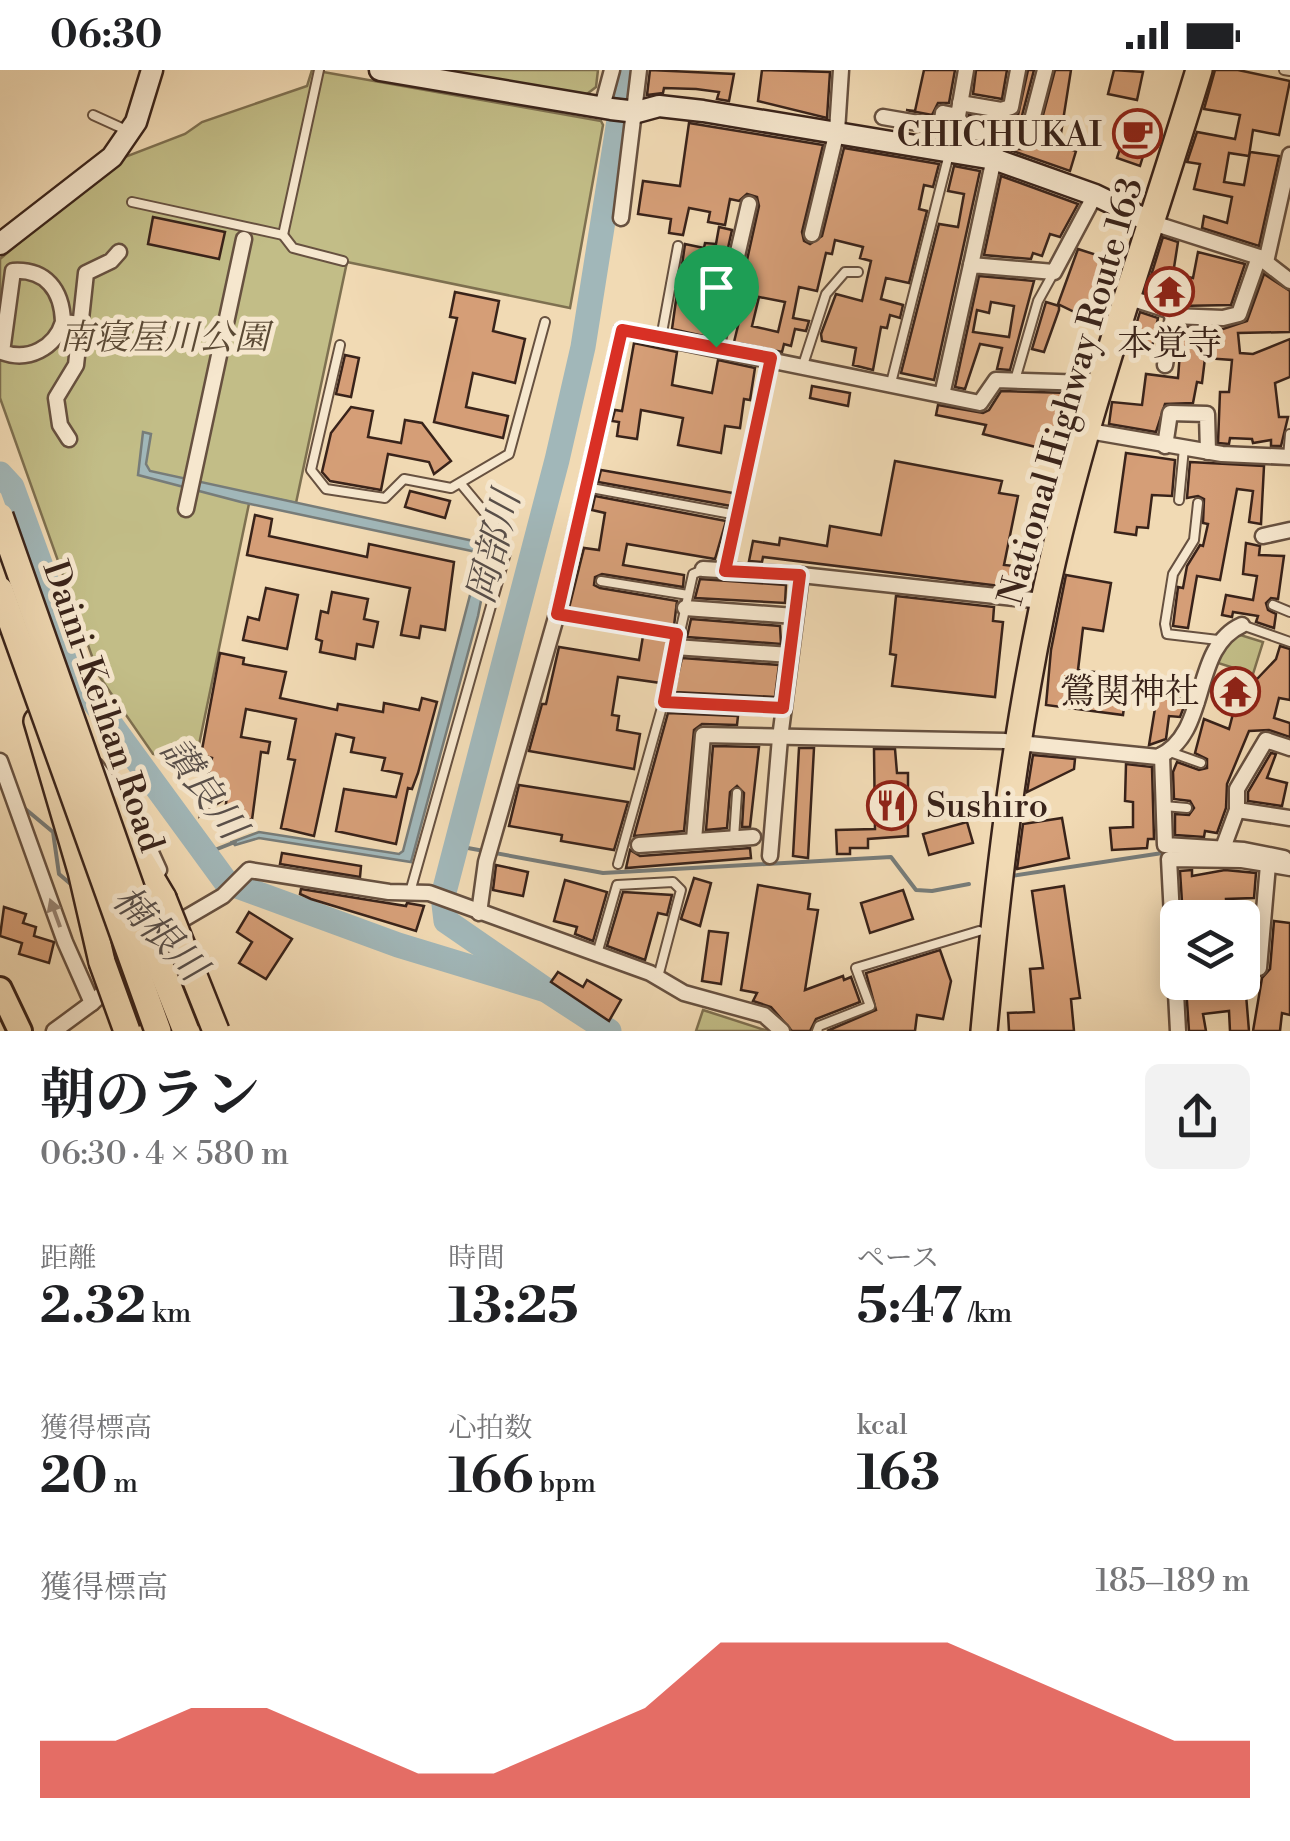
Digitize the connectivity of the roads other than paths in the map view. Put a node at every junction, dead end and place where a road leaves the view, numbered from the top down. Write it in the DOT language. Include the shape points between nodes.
graph roads {
  1 [pos="152,70"];
  2 [pos="319,70"];
  3 [pos="380,70"];
  4 [pos="612,70"];
  5 [pos="639,70"];
  6 [pos="841,70"];
  7 [pos="966,70"];
  8 [pos="1018,70"];
  9 [pos="1045,70"];
  10 [pos="1185,70"];
  11 [pos="1199,70"];
  12 [pos="960,103"];
  13 [pos="620,110"];
  14 [pos="94,115"];
  15 [pos="883,117"];
  16 [pos="941,127"];
  17 [pos="837,131"];
  18 [pos="130,132"];
  19 [pos="965,132"];
  20 [pos="999,136"];
  21 [pos="944,150"];
  22 [pos="1290,155"];
  23 [pos="994,158"];
  24 [pos="1095,195"];
  25 [pos="132,202"];
  26 [pos="750,204"];
  27 [pos="1285,216"];
  28 [pos="621,218"];
  29 [pos="1147,218"];
  30 [pos="245,233"];
  31 [pos="812,234"];
  32 [pos="282,235"];
  33 [pos="0,244"];
  34 [pos="678,246"];
  35 [pos="119,252"];
  36 [pos="1262,259"];
  37 [pos="343,261"];
  38 [pos="971,264"];
  39 [pos="858,272"];
  40 [pos="1054,272"];
  41 [pos="1290,281"];
  42 [pos="671,285"];
  43 [pos="702,289"];
  44 [pos="1130,298"];
  45 [pos="1173,316"];
  46 [pos="63,322"];
  47 [pos="545,322"];
  48 [pos="81,324"];
  49 [pos="661,338"];
  50 [pos="340,345"];
  51 [pos="716,347"];
  52 [pos="1,352"];
  53 [pos="771,358"];
  54 [pos="803,365"];
  55 [pos="1165,365"];
  56 [pos="1015,380"];
  57 [pos="891,382"];
  58 [pos="1090,383"];
  59 [pos="942,395"];
  60 [pos="1088,431"];
  61 [pos="1290,434"];
  62 [pos="70,440"];
  63 [pos="1165,446"];
  64 [pos="1184,448"];
  65 [pos="1208,452"];
  66 [pos="1289,457"];
  67 [pos="461,484"];
  68 [pos="586,486"];
  69 [pos="1178,500"];
  70 [pos="1198,503"];
  71 [pos="186,509"];
  72 [pos="0,512"];
  73 [pos="737,515"];
  74 [pos="1290,530"];
  75 [pos="1263,536"];
  76 [pos="703,569"];
  77 [pos="725,571"];
  78 [pos="800,575"];
  79 [pos="600,581"];
  80 [pos="0,590"];
  81 [pos="0,600"];
  82 [pos="1032,600"];
  83 [pos="686,602"];
  84 [pos="1273,605"];
  85 [pos="1290,612"];
  86 [pos="557,614"];
  87 [pos="795,616"];
  88 [pos="1242,625"];
  89 [pos="676,640"];
  90 [pos="1218,640"];
  91 [pos="1290,642"];
  92 [pos="17,648"];
  93 [pos="790,655"];
  94 [pos="664,702"];
  95 [pos="783,708"];
  96 [pos="780,738"];
  97 [pos="1012,742"];
  98 [pos="1290,748"];
  99 [pos="85,753"];
  100 [pos="1166,753"];
  101 [pos="0,761"];
  102 [pos="1201,763"];
  103 [pos="99,790"];
  104 [pos="737,794"];
  105 [pos="1164,806"];
  106 [pos="1186,808"];
  107 [pos="1237,810"];
  108 [pos="1290,818"];
  109 [pos="753,837"];
  110 [pos="734,838"];
  111 [pos="694,840"];
  112 [pos="639,845"];
  113 [pos="1223,848"];
  114 [pos="770,856"];
  115 [pos="1290,859"];
  116 [pos="618,864"];
  117 [pos="1268,864"];
  118 [pos="1290,868"];
  119 [pos="410,892"];
  120 [pos="1171,900"];
  121 [pos="479,913"];
  122 [pos="182,920"];
  123 [pos="979,931"];
  124 [pos="597,954"];
  125 [pos="1260,956"];
  126 [pos="658,977"];
  127 [pos="0,990"];
  128 [pos="1177,1000"];
  129 [pos="92,1003"];
  130 [pos="20,1031"];
  131 [pos="54,1031"];
  132 [pos="126,1031"];
  133 [pos="156,1031"];
  134 [pos="188,1031"];
  135 [pos="220,1031"];
  136 [pos="782,1031"];
  137 [pos="817,1031"];
  138 [pos="969,1031"];
  139 [pos="984,1031"];
  140 [pos="1178,1031"];
  1 -- 18 [label="street"];
  2 -- 32 [label="lane"];
  3 -- 13 [label="street"];
  4 -- 13 [label="street"];
  5 -- 13 [label="street"];
  6 -- 17 [label="street"];
  7 -- 12 [label="street"];
  8 -- 12 [label="street" via="1011,107"];
  9 -- 20 [label="street" via="1027,139"];
  10 -- 29 [label="highway, National Highway Route 163"];
  11 -- 29 [label="highway, National Highway Route 163"];
  12 -- 16 [label="street" via="958,116 942,114"];
  13 -- 17 [label="street" via="659,106"];
  13 -- 28 [label="street"];
  14 -- 18 [label="lane"];
  15 -- 16 [label="street"];
  16 -- 21 [label="street"];
  17 -- 21 [label="street"];
  17 -- 31 [label="street"];
  18 -- 33 [label="street" via="112,156"];
  19 -- 20 [label="street"];
  20 -- 23 [label="street"];
  21 -- 23 [label="street"];
  21 -- 57 [label="lane"];
  22 -- 27 [label="street"];
  23 -- 24 [label="street"];
  23 -- 38 [label="street"];
  24 -- 29 [label="street"];
  24 -- 40 [label="street"];
  25 -- 30 [label="lane"];
  26 -- 51 [label="street"];
  27 -- 36 [label="street"];
  29 -- 36 [label="street"];
  29 -- 44 [label="highway, National Highway Route 163"];
  29 -- 58 [label="highway, National Highway Route 163"];
  30 -- 32 [label="lane"];
  30 -- 71 [label="street"];
  32 -- 37 [label="lane" via="293,248"];
  34 -- 42 [label="lane"];
  35 -- 48 [label="street" via="86,273"];
  36 -- 41 [label="street"];
  36 -- 45 [label="street" via="1239,314"];
  38 -- 40 [label="street"];
  38 -- 59 [label="street"];
  39 -- 54 [label="lane" via="844,272 826,294"];
  40 -- 56 [label="lane" via="1038,301"];
  42 -- 43 [label="lane"];
  42 -- 49 [label="lane"];
  44 -- 45 [label="street"];
  44 -- 60 [label="highway, National Highway Route 163"];
  45 -- 55 [label="street"];
  46 -- 48 [label="street"];
  46 -- 52 [label="street" via="36,354"];
  46 -- 52 [label="street" via="60,297 48,279 12,271"];
  47 -- 67 [label="lane" via="509,454"];
  48 -- 62 [label="street" via="76,365 56,398"];
  49 -- 51 [label="street"];
  49 -- 68 [label="street" via="622,330"];
  50 -- 67 [label="lane" via="311,470 326,488 384,498 404,479"];
  51 -- 53 [label="street"];
  53 -- 54 [label="street"];
  53 -- 73 [label="lane"];
  54 -- 57 [label="street"];
  56 -- 58 [label="street"];
  56 -- 59 [label="street" via="996,380 980,403"];
  57 -- 59 [label="street"];
  58 -- 82 [label="highway, National Highway Route 163"];
  60 -- 63 [label="street"];
  60 -- 97 [label="highway, National Highway Route 163"];
  61 -- 66 [label="lane"];
  63 -- 64 [label="street"];
  63 -- 65 [label="street" via="1170,413 1207,414"];
  64 -- 65 [label="street"];
  64 -- 69 [label="lane"];
  65 -- 66 [label="street"];
  67 -- 119 [label="lane" via="495,525 506,554"];
  68 -- 73 [label="lane"];
  68 -- 86 [label="street"];
  70 -- 90 [label="lane" via="1194,540 1172,574 1165,624 1167,634"];
  72 -- 99 [label="highway"];
  72 -- 134 [label="highway, Daini-Keihan Road, bridge" via="145,928"];
  73 -- 77 [label="lane"];
  74 -- 75 [label="street"];
  76 -- 77 [label="street"];
  76 -- 83 [label="lane" via="693,574"];
  77 -- 78 [label="street"];
  78 -- 82 [label="street"];
  78 -- 87 [label="street"];
  79 -- 83 [label="lane"];
  80 -- 133 [label="highway, Daini-Keihan Road, bridge"];
  81 -- 92 [label="highway"];
  82 -- 97 [label="highway, National Highway Route 163"];
  83 -- 87 [label="street"];
  83 -- 89 [label="lane"];
  84 -- 85 [label="lane"];
  86 -- 89 [label="lane"];
  86 -- 121 [label="street" via="486,862"];
  87 -- 93 [label="street"];
  88 -- 90 [label="street"];
  88 -- 91 [label="lane"];
  89 -- 93 [label="street"];
  89 -- 94 [label="lane"];
  90 -- 100 [label="street" via="1197,702"];
  92 -- 132 [label="highway, bridge"];
  92 -- 133 [label="highway, bridge"];
  93 -- 95 [label="street"];
  94 -- 95 [label="street"];
  94 -- 116 [label="lane"];
  95 -- 96 [label="street"];
  96 -- 97 [label="street"];
  96 -- 111 [label="street" via="703,735"];
  96 -- 114 [label="street"];
  97 -- 100 [label="street"];
  97 -- 123 [label="highway, National Highway Route 163"];
  97 -- 139 [label="highway, National Highway Route 163"];
  98 -- 107 [label="street" via="1266,740 1237,789"];
  99 -- 103 [label="highway"];
  99 -- 122 [label="street" via="133,813"];
  100 -- 102 [label="lane"];
  100 -- 105 [label="street"];
  129 -- 101 [label="street, one-way"];
  103 -- 134 [label="highway, bridge"];
  103 -- 135 [label="highway, bridge" via="163,898"];
  104 -- 110 [label="lane"];
  105 -- 106 [label="lane"];
  105 -- 113 [label="street" via="1166,845"];
  107 -- 108 [label="street"];
  107 -- 113 [label="street"];
  109 -- 110 [label="street"];
  110 -- 111 [label="street"];
  111 -- 112 [label="street"];
  113 -- 115 [label="street"];
  117 -- 118 [label="street"];
  117 -- 120 [label="street" via="1168,859"];
  117 -- 125 [label="street"];
  119 -- 121 [label="street"];
  119 -- 122 [label="street" via="250,870"];
  121 -- 124 [label="street"];
  122 -- 129 [label="street"];
  122 -- 135 [label="street"];
  123 -- 137 [label="lane" via="856,968 870,1006"];
  123 -- 138 [label="highway, National Highway Route 163"];
  124 -- 126 [label="street"];
  124 -- 126 [label="lane" via="618,885 673,882 681,890"];
  126 -- 136 [label="street" via="684,993 764,1015"];
  127 -- 130 [label="main road"];
  128 -- 140 [label="street"];
  129 -- 131 [label="street"];
}
